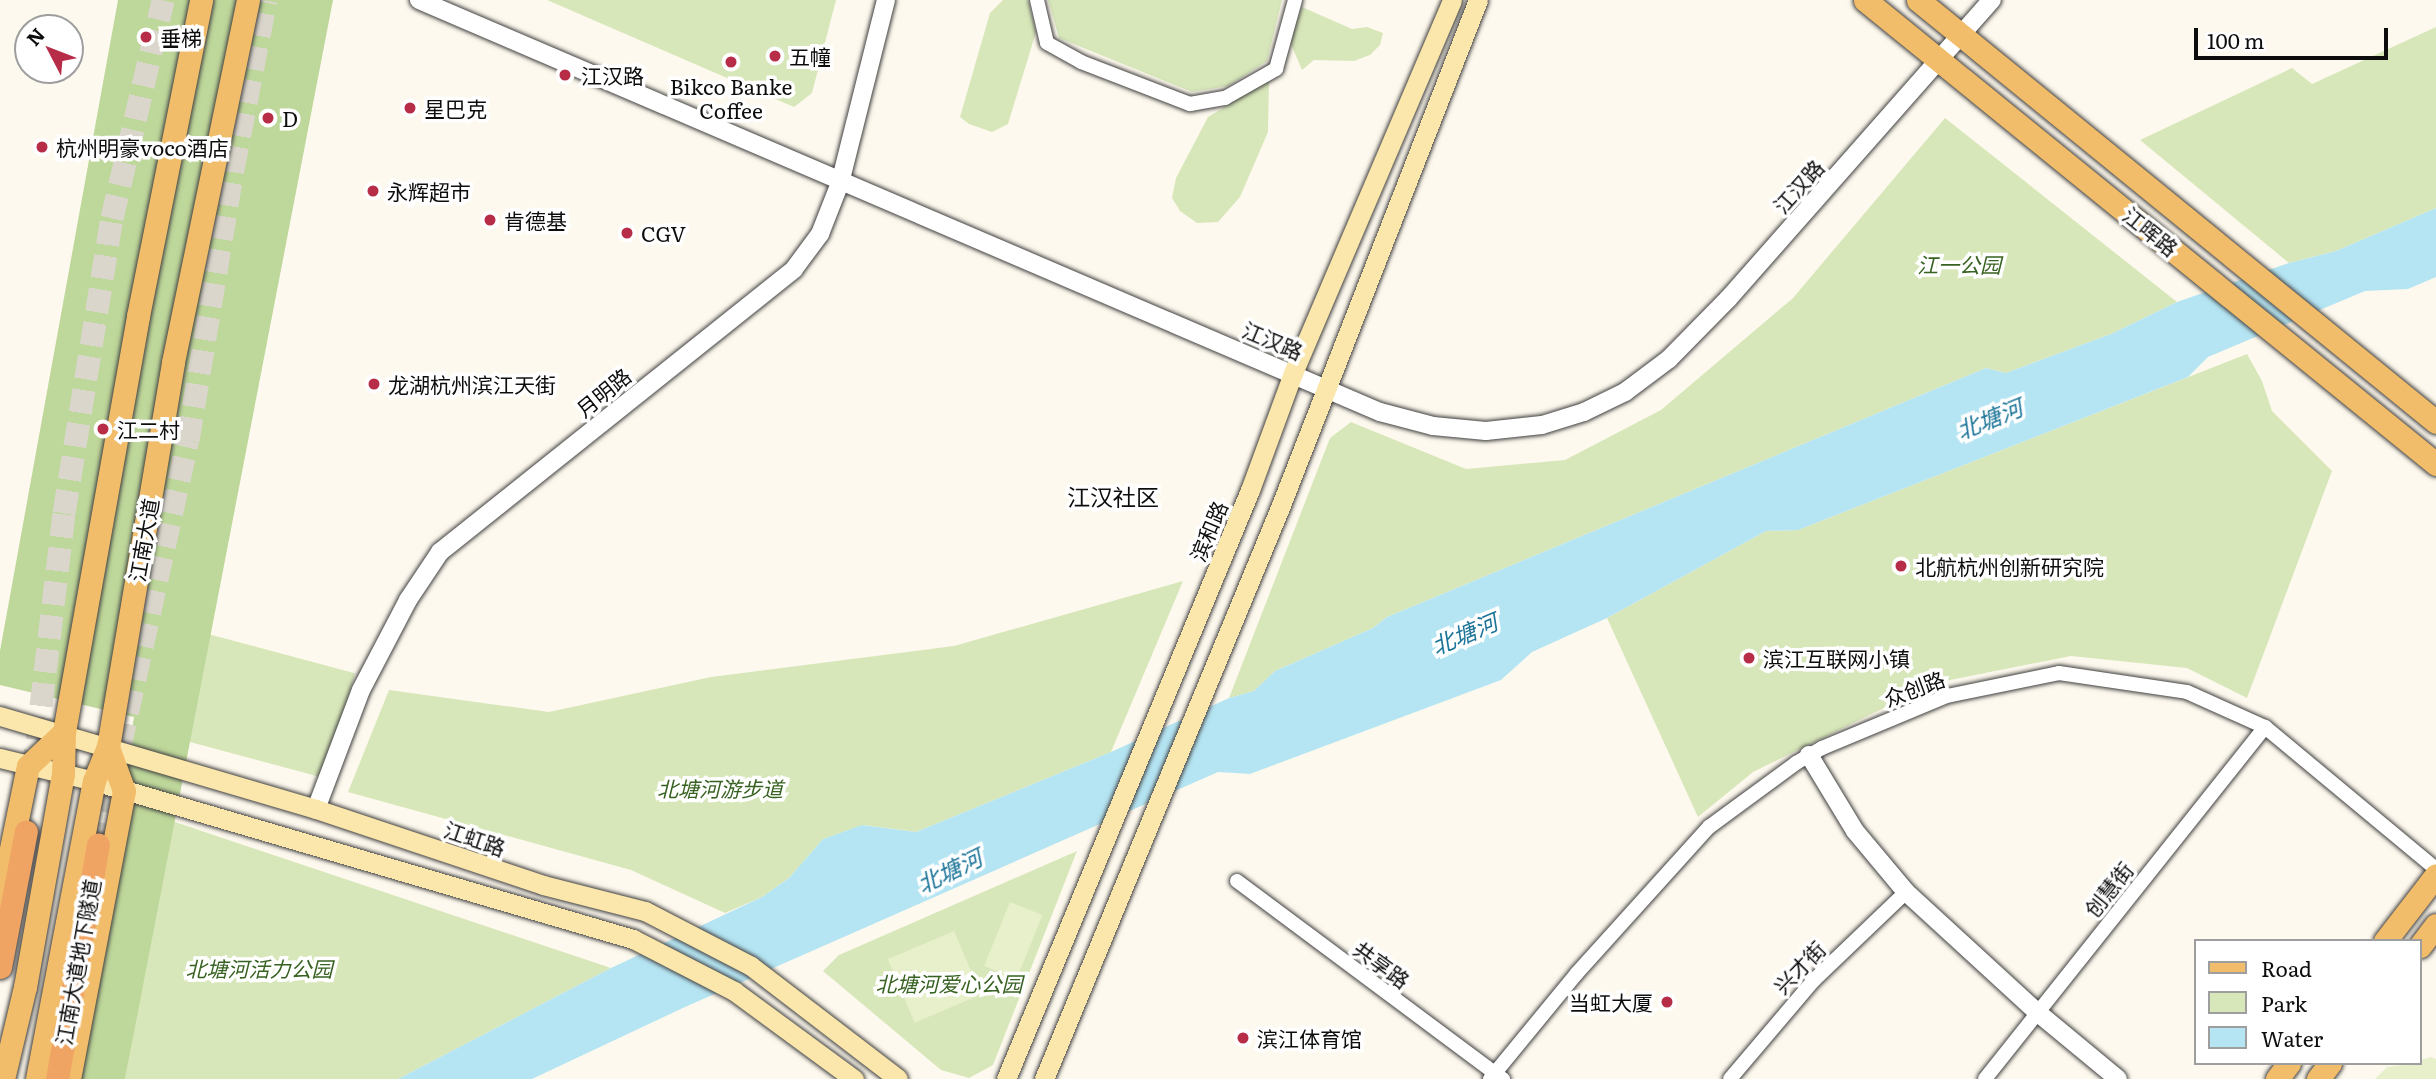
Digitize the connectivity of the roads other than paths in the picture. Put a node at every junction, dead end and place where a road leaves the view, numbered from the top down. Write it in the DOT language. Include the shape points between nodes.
graph roads {
  1 [pos="201,0"];
  2 [pos="248,0"];
  3 [pos="886,0"];
  4 [pos="1037,0"];
  5 [pos="1295,0"];
  6 [pos="1452,0"];
  7 [pos="1478,0"];
  8 [pos="1865,0"];
  9 [pos="1918,0"];
  10 [pos="1992,0"];
  11 [pos="430,2"];
  12 [pos="1961,37"];
  13 [pos="1940,59"];
  14 [pos="840,183"];
  15 [pos="1293,373"];
  16 [pos="1325,387"];
  17 [pos="2436,422"];
  18 [pos="2436,464"];
  19 [pos="0,716"];
  20 [pos="2265,727"];
  21 [pos="64,732"];
  22 [pos="108,747"];
  23 [pos="1809,755"];
  24 [pos="0,758"];
  25 [pos="28,766"];
  26 [pos="63,774"];
  27 [pos="94,781"];
  28 [pos="124,791"];
  29 [pos="316,809"];
  30 [pos="26,831"];
  31 [pos="98,845"];
  32 [pos="2436,869"];
  33 [pos="2436,876"];
  34 [pos="1237,881"];
  35 [pos="1906,892"];
  36 [pos="0,902"];
  37 [pos="2436,925"];
  38 [pos="2387,939"];
  39 [pos="2422,943"];
  40 [pos="0,967"];
  41 [pos="2037,1012"];
  42 [pos="891,1074"];
  43 [pos="1496,1077"];
  44 [pos="3,1079"];
  45 [pos="37,1079"];
  46 [pos="57,1079"];
  47 [pos="69,1079"];
  48 [pos="854,1079"];
  49 [pos="1006,1079"];
  50 [pos="1044,1079"];
  51 [pos="1730,1079"];
  52 [pos="1986,1079"];
  53 [pos="2118,1079"];
  1 -- 21 [label="main road, 江南大道" via="155,226"];
  2 -- 22 [label="main road, 江南大道" via="173,362"];
  3 -- 14 [label="street, 月明路"];
  4 -- 5 [label="street" via="1047,43 1081,62 1190,104 1225,99 1276,69"];
  6 -- 15 [label="main road, 滨和路"];
  7 -- 16 [label="main road"];
  8 -- 13 [label="main road, 江晖路"];
  9 -- 12 [label="main road, 江晖路"];
  10 -- 12 [label="street, 江汉路"];
  11 -- 14 [label="street, 江汉路"];
  12 -- 13 [label="street, 江汉路"];
  12 -- 17 [label="main road, 江晖路"];
  13 -- 16 [label="street, 江汉路" via="1728,299 1670,359 1625,392 1542,425 1486,431 1433,426 1380,412"];
  13 -- 18 [label="main road, 江晖路"];
  14 -- 15 [label="street, 江汉路"];
  14 -- 29 [label="street, 月明路" via="820,234 794,269 440,552 408,600 361,690"];
  15 -- 16 [label="street, 江汉路"];
  15 -- 49 [label="main road, 滨和路" via="1250,490"];
  16 -- 50 [label="main road" via="1281,505"];
  19 -- 21 [label="main road, 江虹路"];
  20 -- 23 [label="street, 众创路" via="2187,692 2059,673 1947,696"];
  20 -- 32 [label="street, 众创路"];
  20 -- 41 [label="street, 创慧街"];
  21 -- 22 [label="main road, 江虹路"];
  21 -- 25 [label="main road"];
  21 -- 26 [label="main road, 江南大道"];
  22 -- 27 [label="main road, 江南大道"];
  22 -- 28 [label="main road"];
  22 -- 29 [label="main road, 江虹路"];
  23 -- 35 [label="street" via="1855,831"];
  23 -- 43 [label="street, 众创路" via="1709,827 1577,973"];
  24 -- 25 [label="main road"];
  25 -- 26 [label="main road"];
  25 -- 36 [label="main road"];
  26 -- 27 [label="main road"];
  26 -- 44 [label="main road, 江南大道" via="25,987"];
  27 -- 28 [label="main road"];
  27 -- 45 [label="main road, 江南大道"];
  28 -- 47 [label="main road"];
  28 -- 48 [label="main road" via="633,939 734,991"];
  29 -- 42 [label="main road, 江虹路" via="543,886 645,911 751,966"];
  30 -- 40 [label="highway"];
  31 -- 46 [label="highway, 江南大道地下隧道"];
  33 -- 38 [label="main road"];
  34 -- 43 [label="street, 共享路"];
  35 -- 41 [label="street"];
  35 -- 51 [label="street, 兴才街" via="1814,980"];
  37 -- 39 [label="main road"];
  41 -- 52 [label="street, 创慧街"];
  41 -- 53 [label="street"];
}
